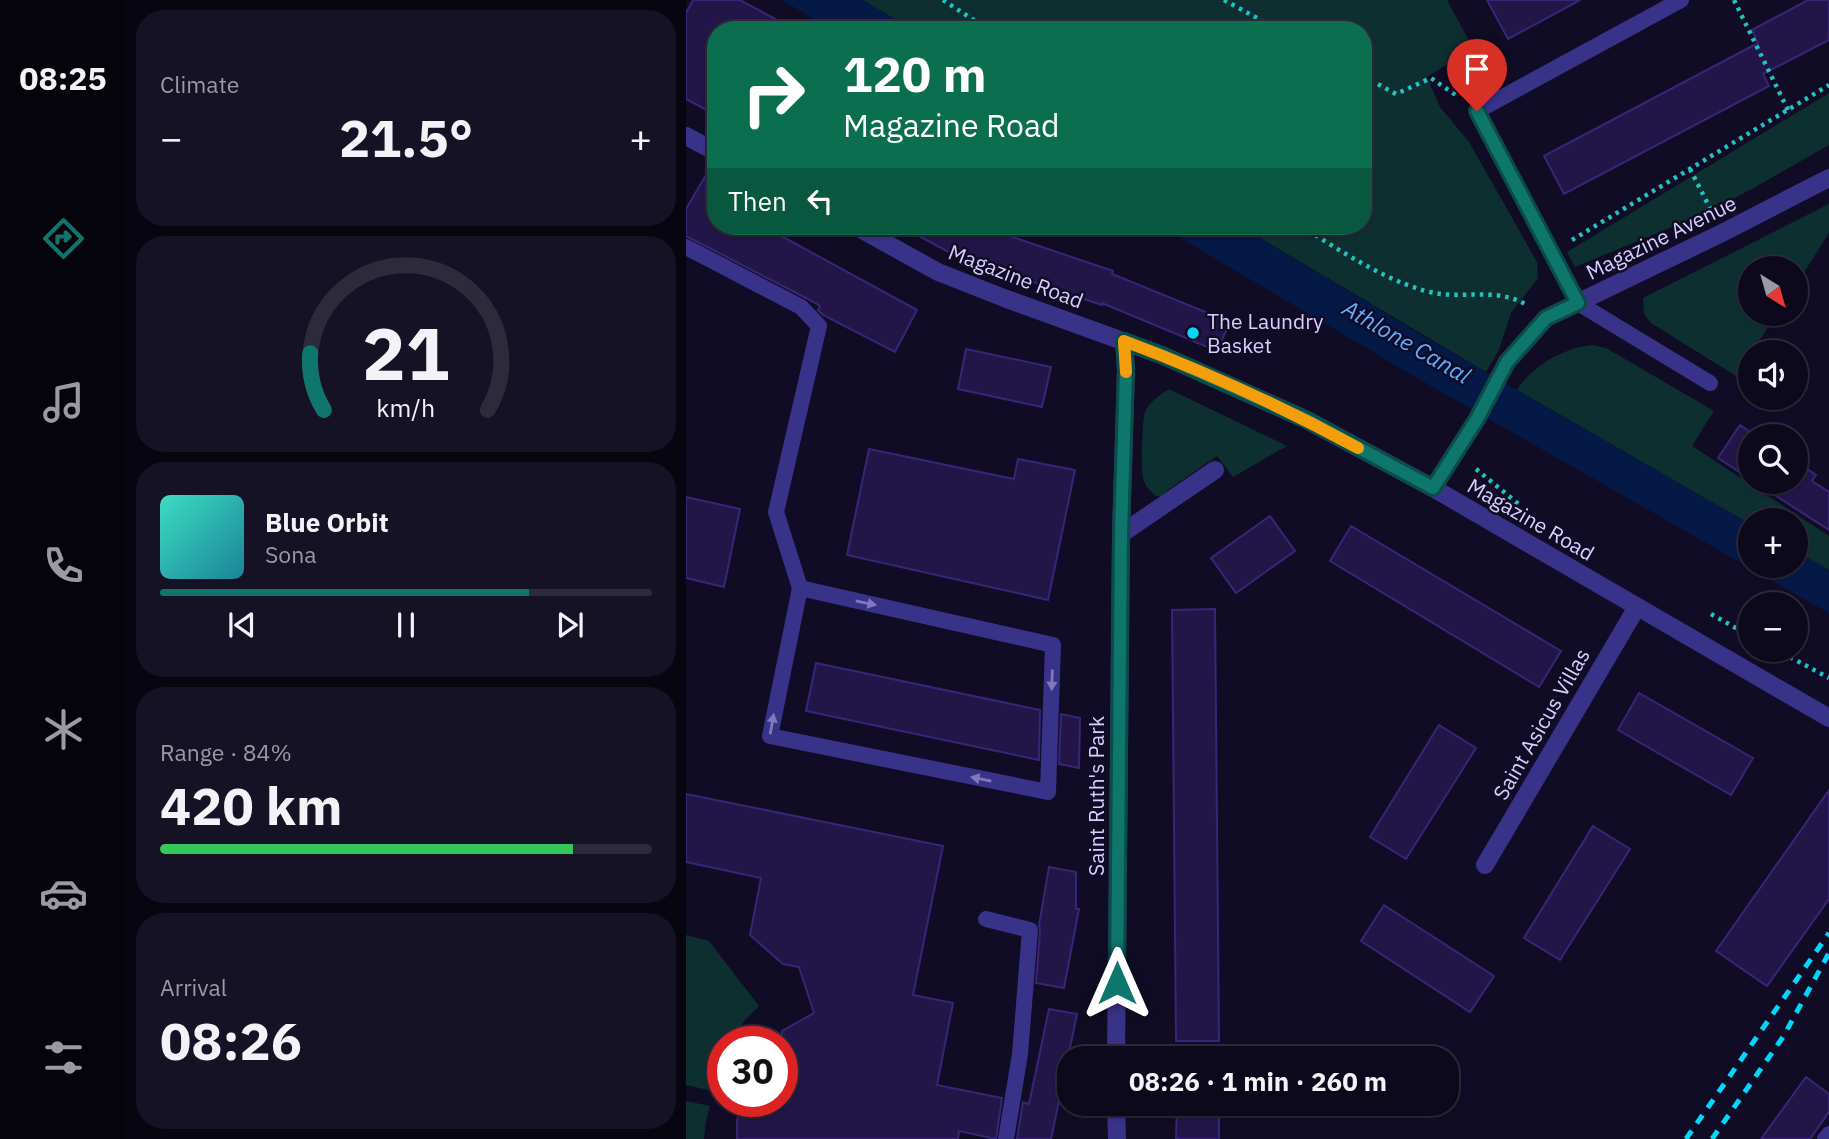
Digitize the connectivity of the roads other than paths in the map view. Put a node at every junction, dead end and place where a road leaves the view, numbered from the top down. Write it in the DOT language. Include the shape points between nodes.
graph roads {
  1 [pos="1681,0"];
  2 [pos="686,136"];
  3 [pos="707,147"];
  4 [pos="1829,178"];
  5 [pos="871,235"];
  6 [pos="686,247"];
  7 [pos="1578,303"];
  8 [pos="1124,341"];
  9 [pos="1710,383"];
  10 [pos="1215,470"];
  11 [pos="1433,488"];
  12 [pos="1121,534"];
  13 [pos="800,588"];
  14 [pos="1637,607"];
  15 [pos="1829,718"];
  16 [pos="1485,864"];
  17 [pos="986,919"];
  18 [pos="1116,1046"];
  19 [pos="1116,1116"];
  20 [pos="1829,1134"];
  21 [pos="1006,1139"];
  22 [pos="1116,1139"];
  23 [pos="1825,1139"];
  1 -- 7 [label="lane" via="1477,111"];
  2 -- 3 [label="street"];
  4 -- 7 [label="street, Magazine Avenue"];
  5 -- 8 [label="street, Magazine Road" via="938,272"];
  6 -- 13 [label="lane" via="801,307 820,326 776,512"];
  7 -- 9 [label="lane"];
  7 -- 11 [label="street, Magazine Avenue" via="1546,318 1507,362"];
  8 -- 11 [label="street, Magazine Road" via="1307,420"];
  8 -- 12 [label="street, Saint Ruth's Park"];
  10 -- 12 [label="street"];
  11 -- 14 [label="street, Magazine Road"];
  12 -- 18 [label="street, Saint Ruth's Park"];
  13 -- 13 [label="lane, one-way" via="1053,645 1048,792 769,736"];
  14 -- 15 [label="street, Magazine Road"];
  14 -- 16 [label="street, Saint Asicus Villas"];
  17 -- 21 [label="lane" via="1030,930 1020,1054"];
  19 -- 22 [label="street"];
  20 -- 23 [label="lane"];
}
